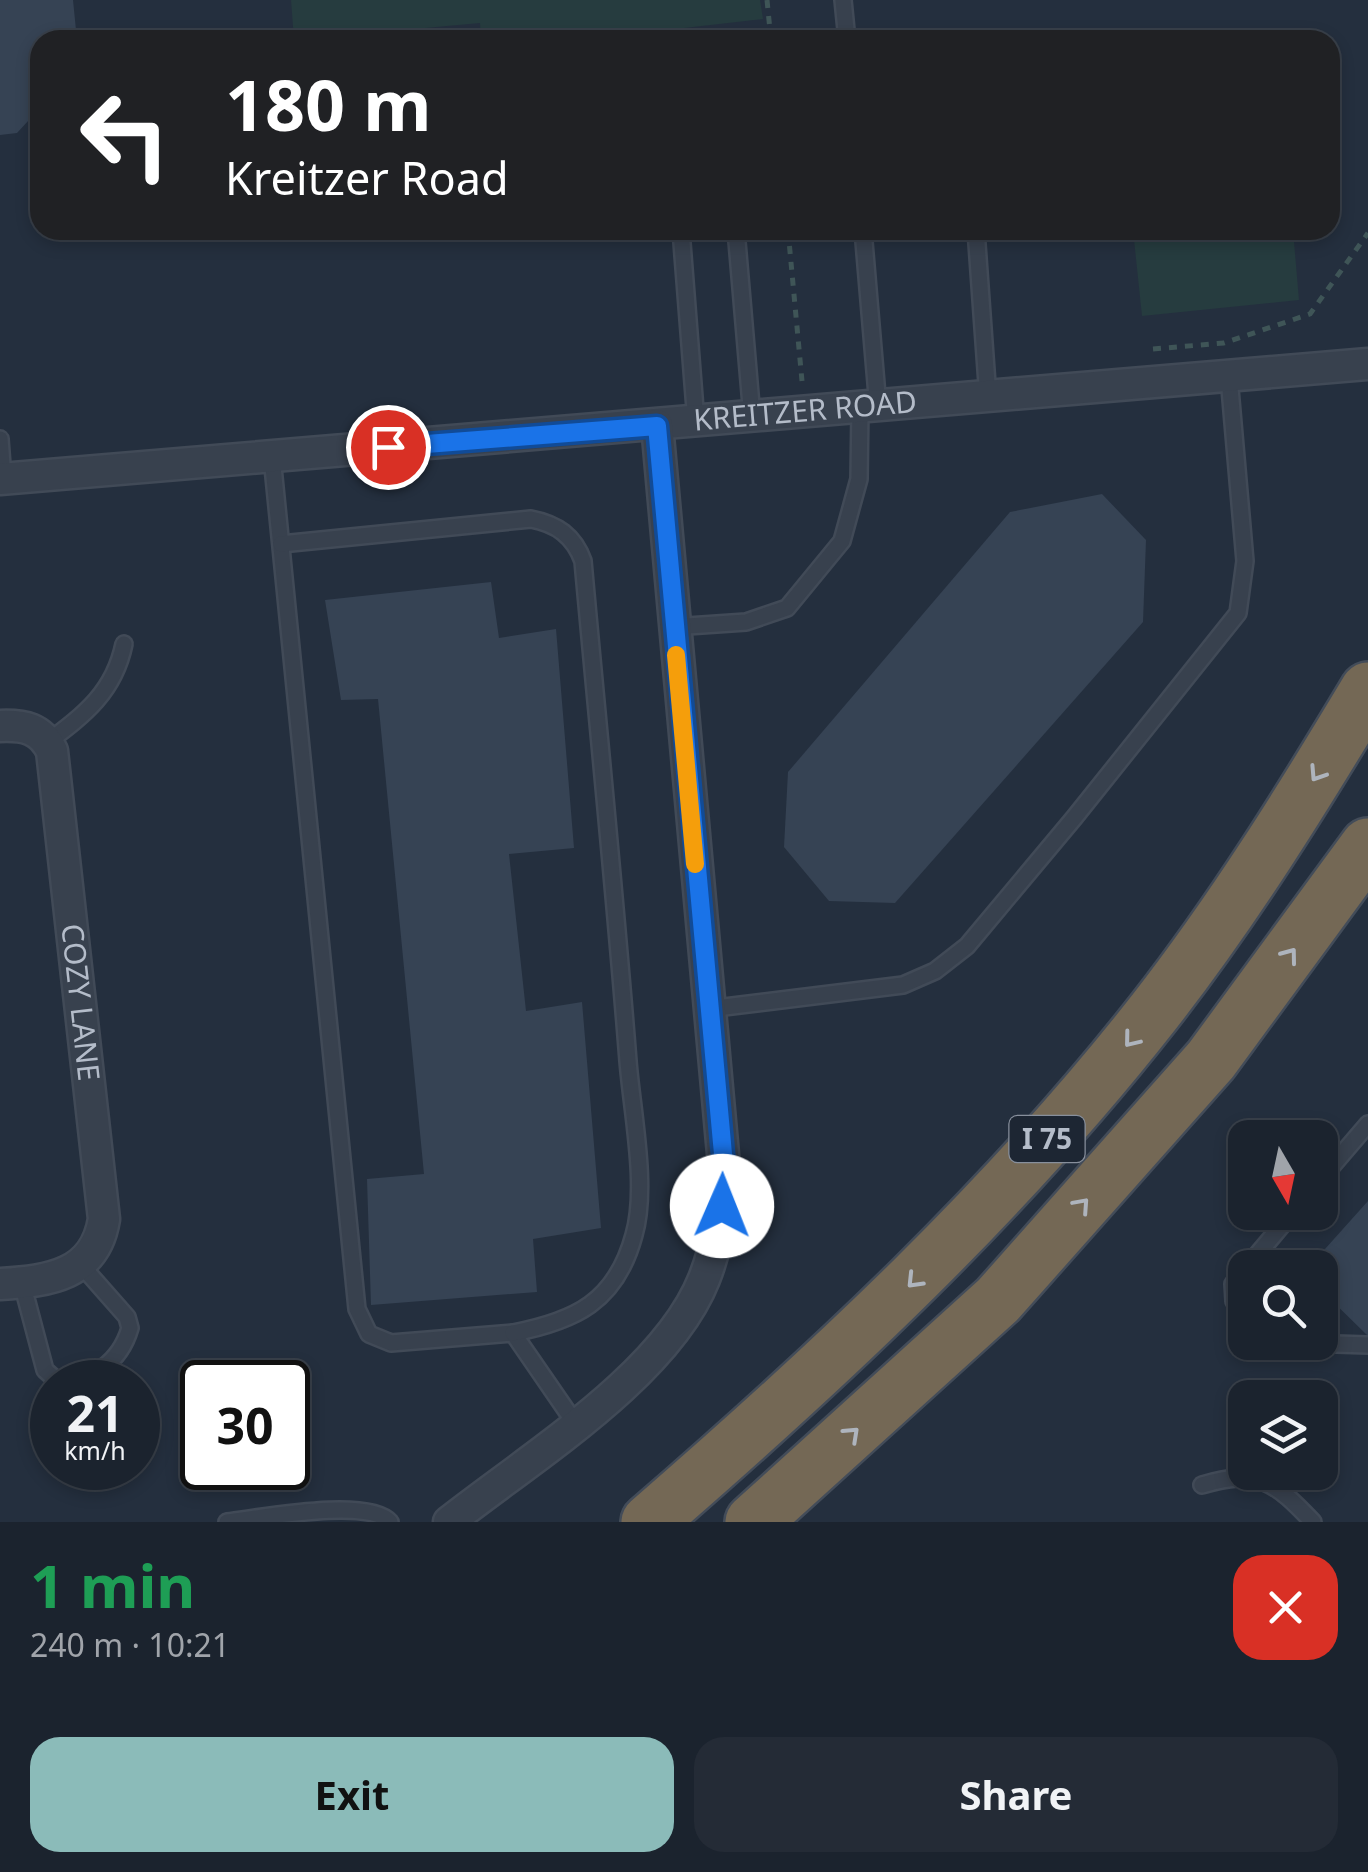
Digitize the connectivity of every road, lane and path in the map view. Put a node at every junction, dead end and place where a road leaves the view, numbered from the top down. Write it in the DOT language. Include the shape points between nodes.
graph roads {
  1 [pos="767,0"];
  2 [pos="843,0"];
  3 [pos="770,30"];
  4 [pos="846,30"];
  5 [pos="1368,232"];
  6 [pos="682,240"];
  7 [pos="737,240"];
  8 [pos="789,240"];
  9 [pos="863,240"];
  10 [pos="977,240"];
  11 [pos="1140,350"];
  12 [pos="1368,364"];
  13 [pos="1229,376"];
  14 [pos="988,398"];
  15 [pos="869,408"];
  16 [pos="805,413"];
  17 [pos="752,418"];
  18 [pos="696,422"];
  19 [pos="657,426"];
  20 [pos="0,439"];
  21 [pos="272,457"];
  22 [pos="1,479"];
  23 [pos="281,544"];
  24 [pos="672,628"];
  25 [pos="124,644"];
  26 [pos="1368,690"];
  27 [pos="0,726"];
  28 [pos="48,742"];
  29 [pos="1368,846"];
  30 [pos="708,1008"];
  31 [pos="1368,1124"];
  32 [pos="1338,1159"];
  33 [pos="1278,1230"];
  34 [pos="1261,1250"];
  35 [pos="86,1263"];
  36 [pos="11,1283"];
  37 [pos="513,1333"];
  38 [pos="1338,1344"];
  39 [pos="1368,1345"];
  40 [pos="575,1423"];
  41 [pos="808,1476"];
  42 [pos="1202,1484"];
  43 [pos="227,1522"];
  44 [pos="390,1522"];
  45 [pos="449,1522"];
  46 [pos="649,1522"];
  47 [pos="753,1522"];
  48 [pos="768,1522"];
  49 [pos="1313,1522"];
  1 -- 3 [label="path"];
  2 -- 4 [label="lane"];
  5 -- 11 [label="path" via="1310,314 1224,343"];
  6 -- 18 [label="lane"];
  7 -- 17 [label="lane"];
  8 -- 16 [label="path"];
  9 -- 15 [label="lane"];
  10 -- 14 [label="lane"];
  12 -- 13 [label="street, KREITZER ROAD"];
  13 -- 14 [label="street, KREITZER ROAD"];
  13 -- 30 [label="lane" via="1245,561 1238,613 1074,818 968,946 935,971 903,986"];
  14 -- 15 [label="street, KREITZER ROAD"];
  15 -- 16 [label="street, KREITZER ROAD"];
  15 -- 24 [label="lane" via="860,479 842,540 788,608 746,622"];
  16 -- 17 [label="street, KREITZER ROAD"];
  17 -- 18 [label="street, KREITZER ROAD"];
  18 -- 19 [label="street, KREITZER ROAD"];
  19 -- 21 [label="street, KREITZER ROAD"];
  19 -- 24 [label="street"];
  20 -- 22 [label="lane"];
  21 -- 22 [label="street, KREITZER ROAD"];
  21 -- 23 [label="lane"];
  23 -- 37 [label="lane" via="356,1309 368,1334 392,1343"];
  23 -- 37 [label="lane" via="531,520 569,536 583,561 638,1221 619,1269 593,1302 562,1323"];
  24 -- 30 [label="street"];
  25 -- 28 [label="lane" via="102,699"];
  26 -- 46 [label="highway, I 75, one-way" via="1263,858 1156,1010 1082,1100 902,1293"];
  27 -- 28 [label="street" via="21,725"];
  28 -- 35 [label="street, COZY LANE" via="63,824 104,1219"];
  41 -- 29 [label="highway, I 75, one-way" via="998,1300 1211,1060"];
  30 -- 40 [label="street" via="724,1165 715,1246 703,1282 651,1359"];
  31 -- 32 [label="lane"];
  33 -- 34 [label="lane"];
  35 -- 36 [label="street"];
  35 -- 36 [label="lane" via="130,1328 115,1356 86,1378 55,1379 45,1370"];
  37 -- 40 [label="lane"];
  38 -- 39 [label="lane"];
  40 -- 45 [label="street"];
  41 -- 47 [label="highway, I 75"];
  41 -- 48 [label="highway"];
  42 -- 49 [label="lane" via="1257,1477 1282,1490"];
  43 -- 44 [label="lane" via="358,1510 383,1514"];
}
